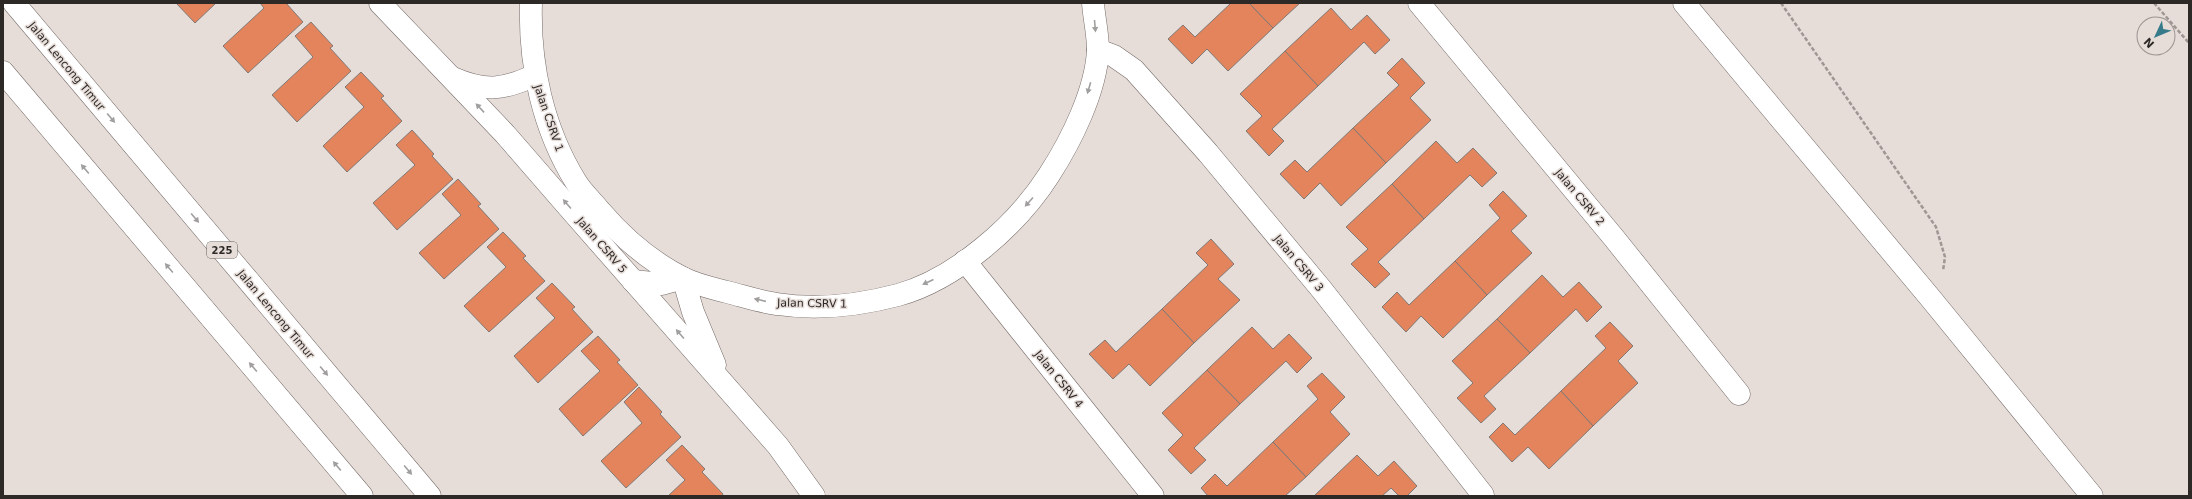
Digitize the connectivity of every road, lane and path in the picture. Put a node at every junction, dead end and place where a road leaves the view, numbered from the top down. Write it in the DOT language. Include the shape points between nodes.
graph roads {
  1 [pos="14,3"];
  2 [pos="380,3"];
  3 [pos="531,3"];
  4 [pos="1093,3"];
  5 [pos="1419,3"];
  6 [pos="1684,3"];
  7 [pos="1781,3"];
  8 [pos="2154,3"];
  9 [pos="2189,43"];
  10 [pos="1098,50"];
  11 [pos="3,72"];
  12 [pos="535,75"];
  13 [pos="452,78"];
  14 [pos="965,261"];
  15 [pos="683,278"];
  16 [pos="633,281"];
  17 [pos="1932,300"];
  18 [pos="724,384"];
  19 [pos="1739,394"];
  20 [pos="1483,494"];
  21 [pos="362,496"];
  22 [pos="430,496"];
  23 [pos="814,496"];
  24 [pos="1153,496"];
  25 [pos="2092,496"];
  1 -- 22 [label="main road, Jalan Lencong Timur / 225, one-way"];
  2 -- 13 [label="main road, Jalan CSRV 5"];
  3 -- 12 [label="main road, Jalan CSRV 1"];
  4 -- 10 [label="main road, Jalan CSRV 1, one-way"];
  5 -- 19 [label="main road, Jalan CSRV 2" via="1614,238"];
  6 -- 17 [label="main road"];
  7 -- 17 [label="path" via="1936,227 1945,257 1942,286"];
  8 -- 9 [label="path"];
  10 -- 14 [label="main road, Jalan CSRV 1, one-way" via="1084,104 1070,139 1055,166 1038,192 1016,216 991,241"];
  10 -- 20 [label="main road, Jalan CSRV 3" via="1114,56 1134,70 1208,153 1327,297"];
  21 -- 11 [label="main road, one-way"];
  12 -- 13 [label="main road" via="517,84 497,89 467,84"];
  12 -- 15 [label="main road, Jalan CSRV 1" via="549,125 576,183 609,222 632,244"];
  16 -- 13 [label="main road, Jalan CSRV 5, one-way" via="505,134"];
  14 -- 15 [label="main road, Jalan CSRV 1, one-way" via="900,295 857,304 824,306 778,304 704,286"];
  14 -- 24 [label="main road, Jalan CSRV 4"];
  15 -- 16 [label="main road" via="662,284"];
  15 -- 18 [label="main road" via="693,312"];
  18 -- 16 [label="main road, Jalan CSRV 5, one-way"];
  17 -- 25 [label="main road"];
  18 -- 23 [label="main road, Jalan CSRV 5" via="778,446"];
}
